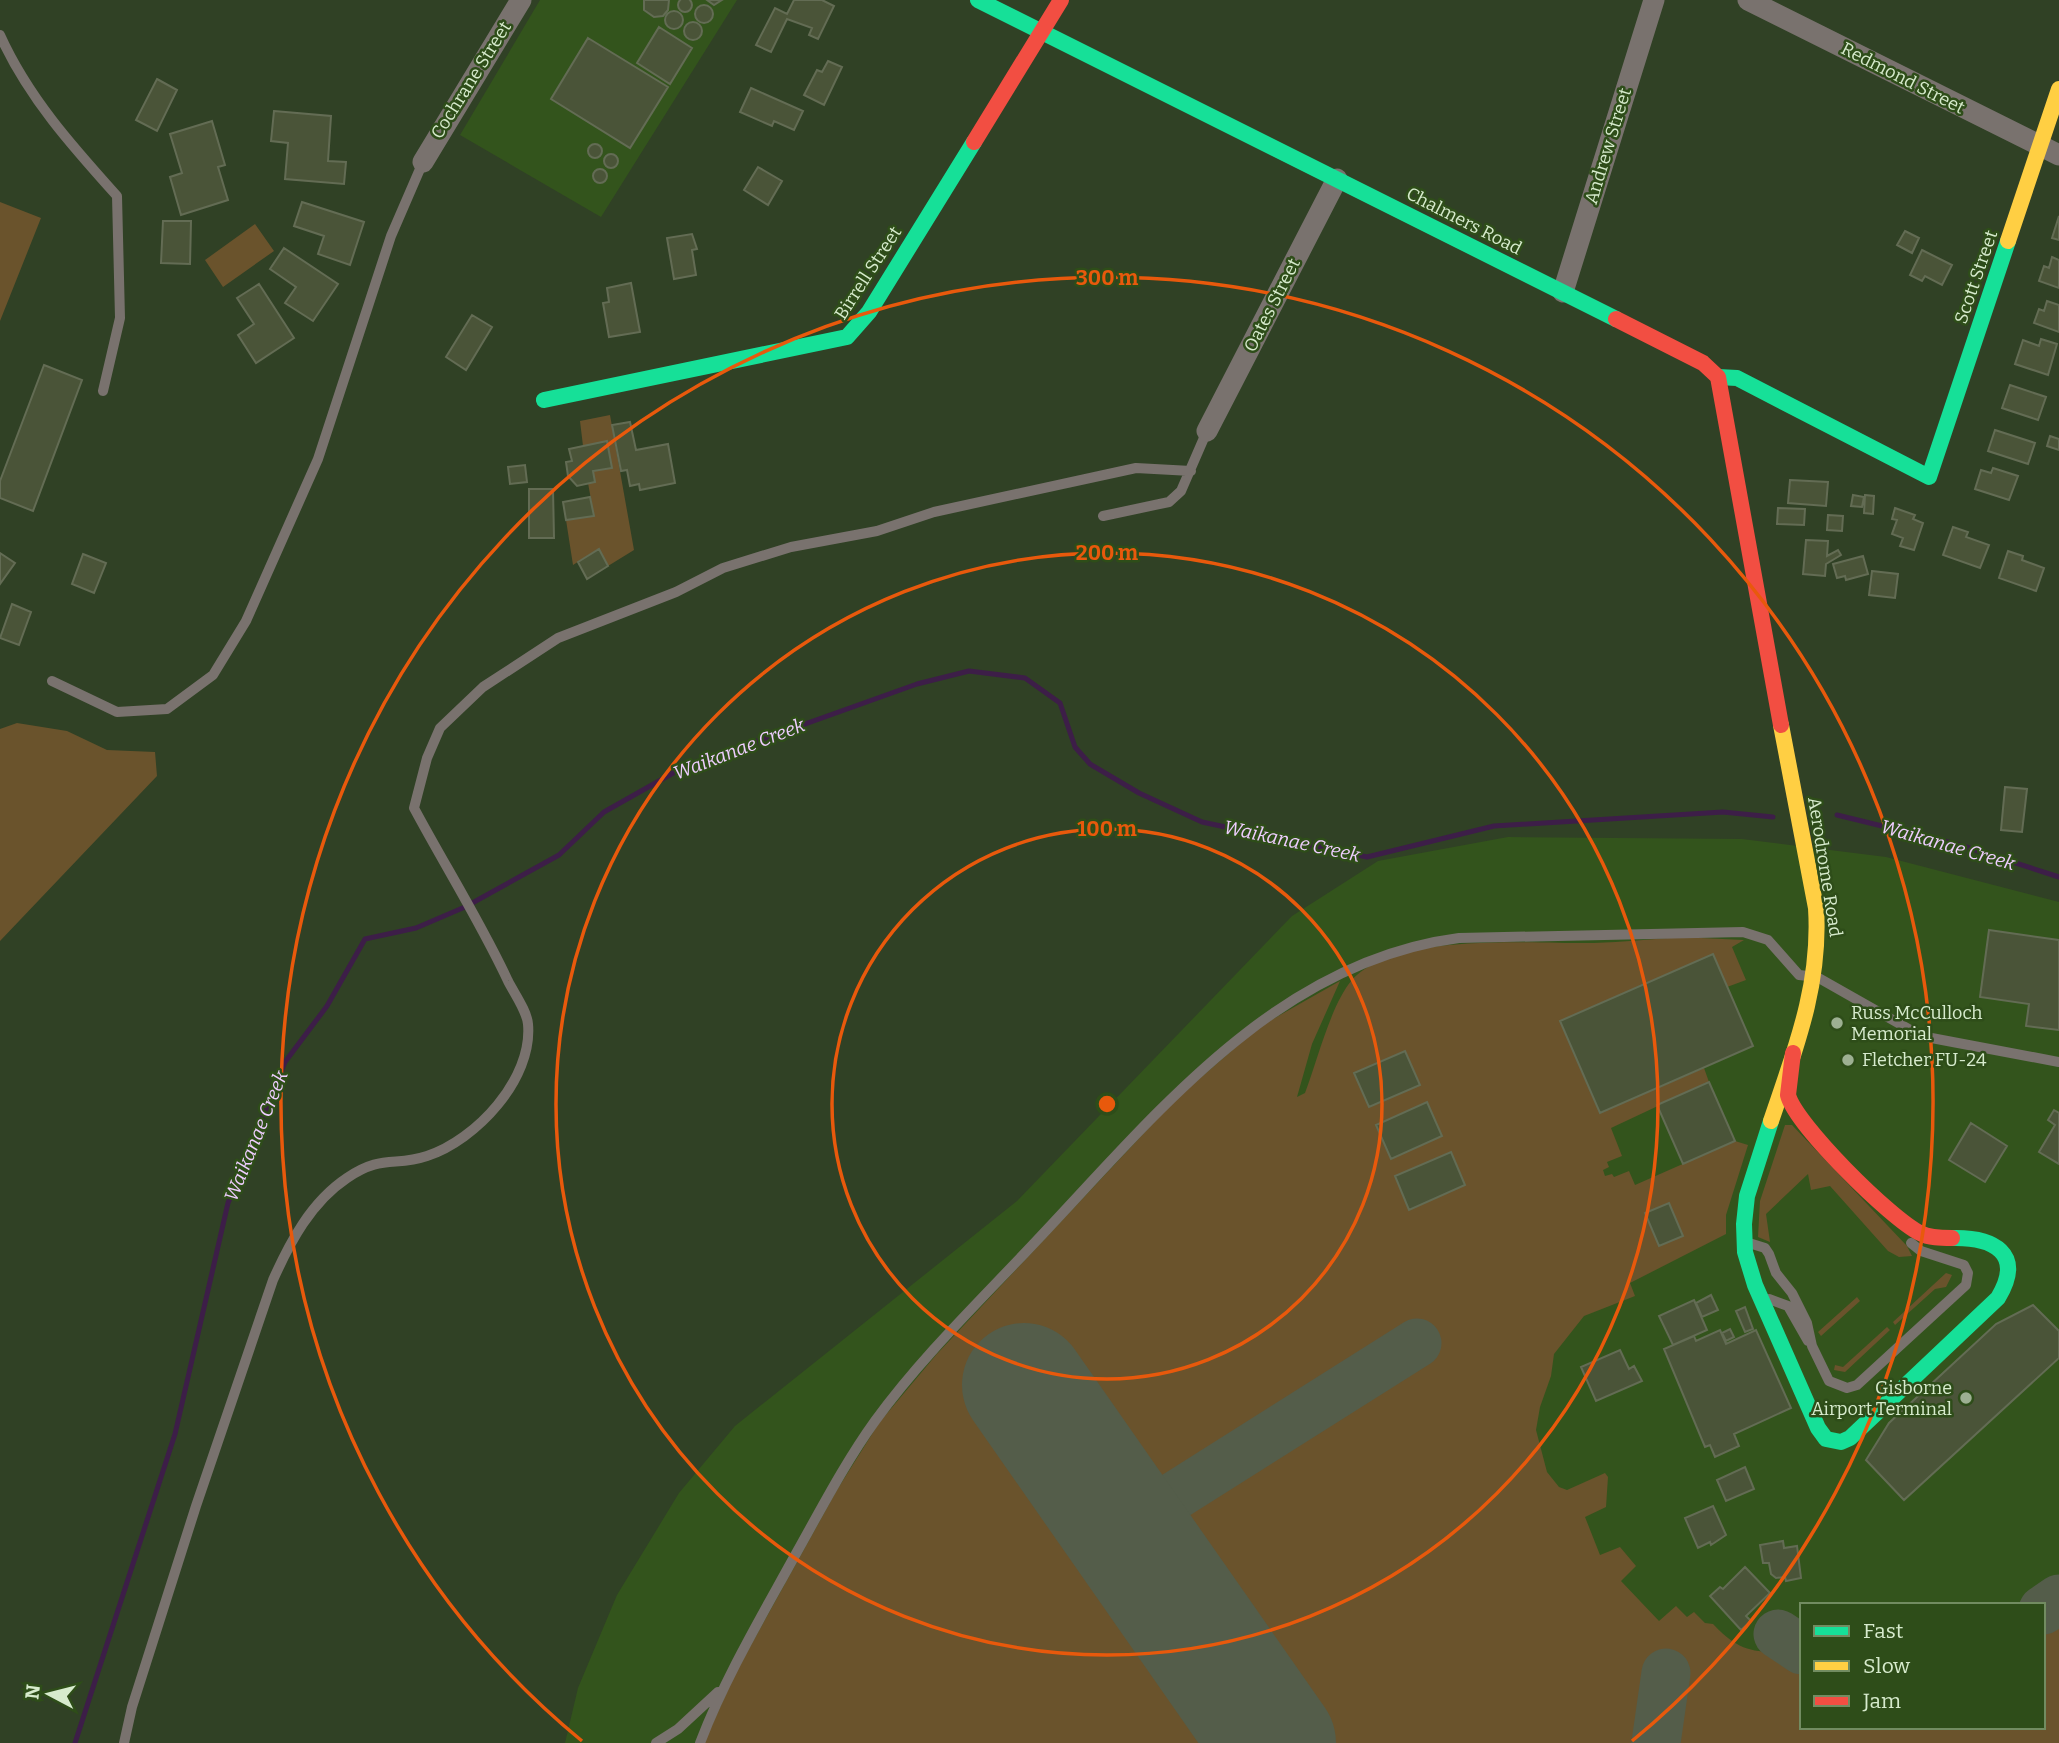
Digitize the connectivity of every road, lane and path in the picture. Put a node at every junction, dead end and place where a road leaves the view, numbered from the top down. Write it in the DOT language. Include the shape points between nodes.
graph roads {
  1 [pos="521,0"];
  2 [pos="978,0"];
  3 [pos="1061,0"];
  4 [pos="1654,0"];
  5 [pos="1748,0"];
  6 [pos="1041,31"];
  7 [pos="0,35"];
  8 [pos="2059,89"];
  9 [pos="2050,150"];
  10 [pos="423,162"];
  11 [pos="1337,179"];
  12 [pos="1563,292"];
  13 [pos="1718,377"];
  14 [pos="103,391"];
  15 [pos="544,400"];
  16 [pos="1208,431"];
  17 [pos="1191,471"];
  18 [pos="1929,477"];
  19 [pos="1103,516"];
  20 [pos="52,681"];
  21 [pos="1816,977"];
  22 [pos="1793,1054"];
  23 [pos="2059,1062"];
  24 [pos="1850,1172"];
  25 [pos="1743,1231"];
  26 [pos="1758,1291"];
  27 [pos="1812,1346"];
  28 [pos="725,1684"];
  29 [pos="124,1743"];
  30 [pos="656,1743"];
  31 [pos="701,1743"];
  1 -- 10 [label="street, Cochrane Street"];
  2 -- 6 [label="street, Chalmers Road"];
  3 -- 6 [label="street, Birrell Street"];
  4 -- 12 [label="street, Andrew Street"];
  5 -- 9 [label="street, Redmond Street"];
  6 -- 11 [label="street, Chalmers Road"];
  6 -- 15 [label="street, Birrell Street" via="869,312 847,337"];
  7 -- 14 [label="lane" via="16,72 62,135 117,196 120,318"];
  8 -- 9 [label="street, Scott Street"];
  9 -- 18 [label="street, Scott Street"];
  10 -- 20 [label="lane" via="391,236 318,459 246,621 213,675 167,709 117,712"];
  11 -- 12 [label="street, Chalmers Road"];
  11 -- 16 [label="street, Oates Street"];
  12 -- 13 [label="street, Chalmers Road" via="1703,363"];
  13 -- 18 [label="street, Chalmers Road" via="1737,378"];
  13 -- 21 [label="street, Aerodrome Road" via="1816,908"];
  16 -- 17 [label="lane"];
  17 -- 19 [label="lane" via="1169,502"];
  17 -- 29 [label="lane" via="1136,468 934,512 877,531 791,547 723,568 676,592 558,638 483,687 440,728 414,808 478,918 528,1023 517,1078 496,1110 452,1143 427,1156 372,1163 344,1180 302,1223 289,1244 196,1506"];
  21 -- 22 [label="street, Aerodrome Road"];
  21 -- 23 [label="lane" via="1921,1036"];
  21 -- 28 [label="lane" via="1799,975 1769,940 1743,932 1459,938 1421,943 1365,963 1238,1036 1189,1079 930,1354 875,1421"];
  22 -- 24 [label="street" via="1788,1078 1790,1105"];
  22 -- 25 [label="street, Aerodrome Road" via="1749,1185"];
  24 -- 26 [label="street, Aerodrome Road" via="1920,1234 1995,1245 2006,1257 2007,1278 1998,1298 1841,1442 1830,1441 1818,1428"];
  24 -- 27 [label="lane" via="1873,1205 1910,1243 1961,1263 1968,1277 1963,1288 1852,1387 1838,1387 1829,1381"];
  25 -- 26 [label="street, Aerodrome Road" via="1747,1262"];
  25 -- 27 [label="lane" via="1748,1242 1769,1254 1807,1323"];
  26 -- 27 [label="lane" via="1788,1306"];
  28 -- 30 [label="lane" via="678,1729"];
  28 -- 31 [label="lane"];
}
